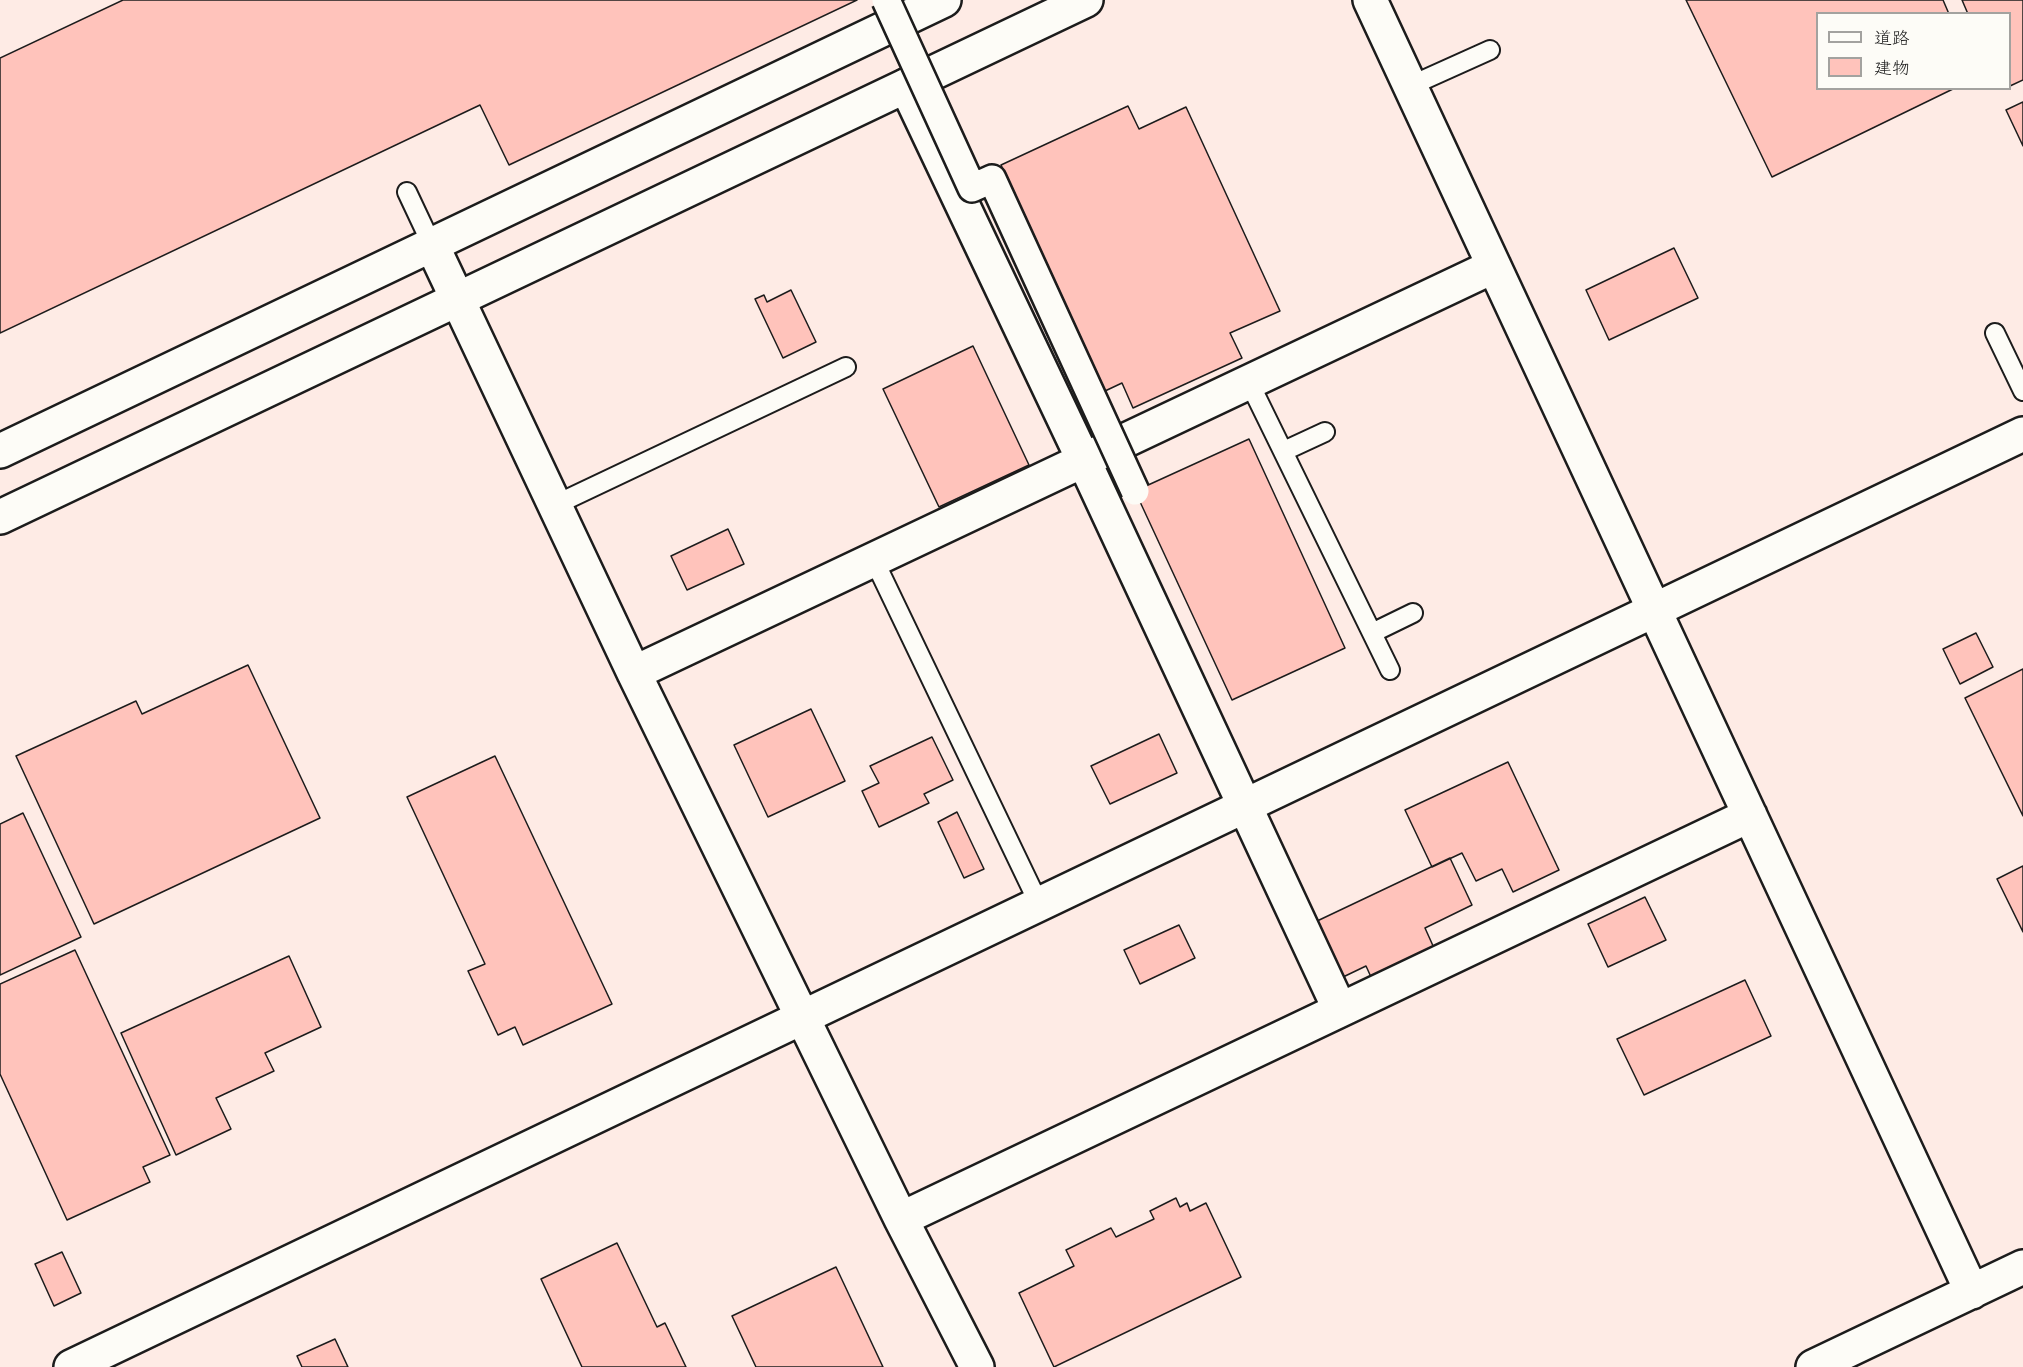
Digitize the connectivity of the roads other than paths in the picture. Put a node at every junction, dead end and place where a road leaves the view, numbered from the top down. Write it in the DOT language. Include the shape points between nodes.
graph roads {
  1 [pos="886,0"];
  2 [pos="944,0"];
  3 [pos="1086,0"];
  4 [pos="1370,0"];
  5 [pos="1490,50"];
  6 [pos="906,86"];
  7 [pos="1410,86"];
  8 [pos="408,192"];
  9 [pos="431,243"];
  10 [pos="1494,266"];
  11 [pos="459,299"];
  12 [pos="1995,333"];
  13 [pos="846,367"];
  14 [pos="1250,382"];
  15 [pos="2023,391"];
  16 [pos="1325,432"];
  17 [pos="2023,434"];
  18 [pos="0,451"];
  19 [pos="1284,452"];
  20 [pos="1084,461"];
  21 [pos="1135,491"];
  22 [pos="555,505"];
  23 [pos="0,517"];
  24 [pos="874,560"];
  25 [pos="1654,610"];
  26 [pos="1413,613"];
  27 [pos="1372,633"];
  28 [pos="1390,670"];
  29 [pos="634,673"];
  30 [pos="1245,806"];
  31 [pos="1750,815"];
  32 [pos="1039,904"];
  33 [pos="1340,1010"];
  34 [pos="802,1018"];
  35 [pos="901,1220"];
  36 [pos="2023,1267"];
  37 [pos="1972,1292"];
  38 [pos="71,1367"];
  39 [pos="977,1367"];
  40 [pos="1813,1367"];
  1 -- 21 [label="street, bridge" via="972,188 992,179"];
  2 -- 9 [label="street"];
  3 -- 6 [label="street"];
  4 -- 7 [label="street"];
  5 -- 7 [label="lane"];
  6 -- 11 [label="street"];
  6 -- 20 [label="street"];
  7 -- 10 [label="street"];
  8 -- 9 [label="lane"];
  9 -- 11 [label="street"];
  9 -- 18 [label="street"];
  10 -- 14 [label="street"];
  10 -- 25 [label="street"];
  11 -- 22 [label="street"];
  11 -- 23 [label="street"];
  12 -- 15 [label="lane"];
  13 -- 22 [label="lane"];
  14 -- 19 [label="lane"];
  14 -- 20 [label="street"];
  16 -- 19 [label="lane"];
  17 -- 25 [label="street"];
  19 -- 27 [label="lane"];
  20 -- 24 [label="street"];
  20 -- 30 [label="street"];
  22 -- 29 [label="street"];
  24 -- 29 [label="street"];
  24 -- 32 [label="lane"];
  25 -- 30 [label="street"];
  25 -- 31 [label="street"];
  26 -- 27 [label="lane"];
  27 -- 28 [label="lane"];
  29 -- 34 [label="street"];
  30 -- 32 [label="street"];
  30 -- 33 [label="street"];
  31 -- 33 [label="street"];
  31 -- 37 [label="street"];
  32 -- 34 [label="street"];
  33 -- 35 [label="street"];
  34 -- 35 [label="street"];
  34 -- 38 [label="street"];
  35 -- 39 [label="street"];
  36 -- 37 [label="street"];
  37 -- 40 [label="street"];
}
